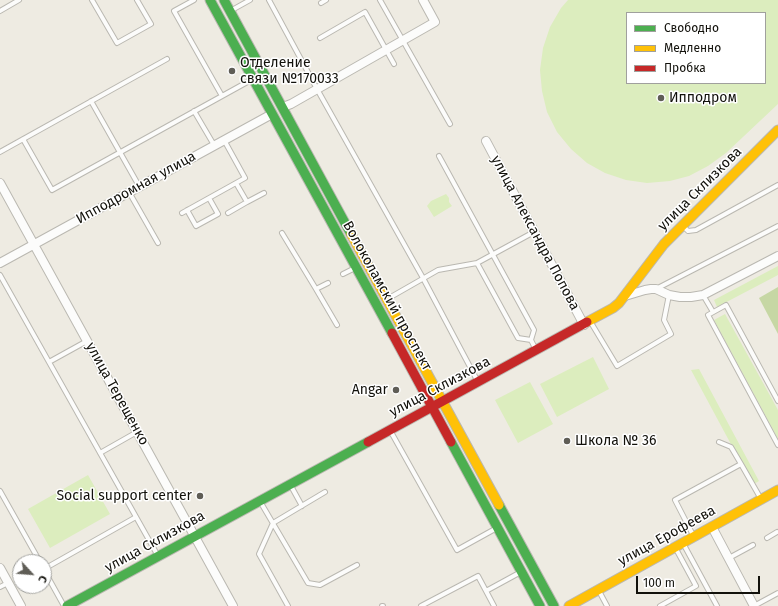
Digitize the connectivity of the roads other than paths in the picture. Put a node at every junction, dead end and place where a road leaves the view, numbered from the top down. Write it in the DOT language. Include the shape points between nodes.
graph roads {
  1 [pos="19,0"];
  2 [pos="92,0"];
  3 [pos="137,0"];
  4 [pos="194,0"];
  5 [pos="210,0"];
  6 [pos="224,0"];
  7 [pos="250,0"];
  8 [pos="269,0"];
  9 [pos="326,0"];
  10 [pos="380,0"];
  11 [pos="423,0"];
  12 [pos="320,3"];
  13 [pos="0,10"];
  14 [pos="230,11"];
  15 [pos="320,38"];
  16 [pos="402,40"];
  17 [pos="386,50"];
  18 [pos="167,59"];
  19 [pos="394,64"];
  20 [pos="253,79"];
  21 [pos="317,89"];
  22 [pos="222,96"];
  23 [pos="91,101"];
  24 [pos="283,107"];
  25 [pos="194,111"];
  26 [pos="272,114"];
  27 [pos="450,124"];
  28 [pos="778,130"];
  29 [pos="23,139"];
  30 [pos="224,140"];
  31 [pos="486,141"];
  32 [pos="214,145"];
  33 [pos="0,152"];
  34 [pos="120,152"];
  35 [pos="439,156"];
  36 [pos="0,183"];
  37 [pos="236,183"];
  38 [pos="778,185"];
  39 [pos="139,186"];
  40 [pos="129,192"];
  41 [pos="264,193"];
  42 [pos="208,198"];
  43 [pos="247,202"];
  44 [pos="188,210"];
  45 [pos="182,213"];
  46 [pos="228,213"];
  47 [pos="682,226"];
  48 [pos="778,226"];
  49 [pos="534,232"];
  50 [pos="282,233"];
  51 [pos="158,243"];
  52 [pos="34,244"];
  53 [pos="493,255"];
  54 [pos="778,256"];
  55 [pos="0,262"];
  56 [pos="477,263"];
  57 [pos="356,268"];
  58 [pos="343,274"];
  59 [pos="0,275"];
  60 [pos="423,278"];
  61 [pos="328,283"];
  62 [pos="316,289"];
  63 [pos="656,289"];
  64 [pos="669,295"];
  65 [pos="703,295"];
  66 [pos="625,296"];
  67 [pos="387,299"];
  68 [pos="713,312"];
  69 [pos="587,323"];
  70 [pos="337,325"];
  71 [pos="531,340"];
  72 [pos="87,341"];
  73 [pos="536,351"];
  74 [pos="49,362"];
  75 [pos="478,382"];
  76 [pos="442,401"];
  77 [pos="778,402"];
  78 [pos="432,407"];
  79 [pos="390,430"];
  80 [pos="138,432"];
  81 [pos="719,442"];
  82 [pos="778,445"];
  83 [pos="100,453"];
  84 [pos="741,464"];
  85 [pos="290,484"];
  86 [pos="778,490"];
  87 [pos="0,491"];
  88 [pos="325,492"];
  89 [pos="761,499"];
  90 [pos="260,501"];
  91 [pos="302,506"];
  92 [pos="136,517"];
  93 [pos="273,523"];
  94 [pos="712,526"];
  95 [pos="498,528"];
  96 [pos="778,533"];
  97 [pos="195,536"];
  98 [pos="694,536"];
  99 [pos="767,538"];
  100 [pos="679,545"];
  101 [pos="753,545"];
  102 [pos="35,554"];
  103 [pos="158,556"];
  104 [pos="729,558"];
  105 [pos="52,564"];
  106 [pos="357,565"];
  107 [pos="0,568"];
  108 [pos="522,572"];
  109 [pos="8,582"];
  110 [pos="52,583"];
  111 [pos="0,587"];
  112 [pos="598,590"];
  113 [pos="486,591"];
  114 [pos="778,593"];
  115 [pos="21,606"];
  116 [pos="65,606"];
  117 [pos="234,606"];
  118 [pos="288,606"];
  119 [pos="421,606"];
  120 [pos="494,606"];
  121 [pos="540,606"];
  122 [pos="554,606"];
  123 [pos="569,606"];
  124 [pos="607,606"];
  125 [pos="660,606"];
  126 [pos="717,606"];
  127 [pos="754,606"];
  1 -- 13 [label="lane"];
  2 -- 3 [label="lane" via="117,43 151,24"];
  4 -- 22 [label="lane" via="174,11"];
  5 -- 20 [label="main road, Волоколамский проспект"];
  6 -- 14 [label="main road, Волоколамский проспект"];
  7 -- 14 [label="lane"];
  8 -- 21 [label="lane"];
  9 -- 12 [label="lane"];
  10 -- 16 [label="lane"];
  11 -- 16 [label="street" via="435,22"];
  14 -- 24 [label="main road, Волоколамский проспект"];
  15 -- 17 [label="lane" via="365,12"];
  16 -- 17 [label="street"];
  16 -- 27 [label="lane"];
  17 -- 19 [label="lane"];
  17 -- 21 [label="street"];
  18 -- 23 [label="lane"];
  20 -- 22 [label="lane"];
  20 -- 26 [label="main road, Волоколамский проспект"];
  21 -- 24 [label="street"];
  21 -- 60 [label="lane"];
  22 -- 25 [label="lane"];
  23 -- 29 [label="lane"];
  23 -- 34 [label="lane"];
  24 -- 67 [label="main road, Волоколамский проспект"];
  25 -- 32 [label="lane"];
  25 -- 34 [label="lane"];
  26 -- 30 [label="street, Ипподромная улица"];
  26 -- 57 [label="main road, Волоколамский проспект"];
  28 -- 47 [label="main road, улица Склизкова"];
  29 -- 33 [label="lane"];
  29 -- 34 [label="lane" via="52,190"];
  30 -- 32 [label="street, Ипподромная улица"];
  30 -- 37 [label="lane" via="245,178"];
  31 -- 49 [label="street, улица Александра Попова"];
  32 -- 39 [label="street, Ипподромная улица"];
  34 -- 39 [label="lane"];
  35 -- 53 [label="lane"];
  36 -- 52 [label="street, улица Терещенко"];
  37 -- 42 [label="lane"];
  37 -- 43 [label="lane"];
  38 -- 47 [label="lane" via="696,230 688,231"];
  39 -- 40 [label="street, Ипподромная улица"];
  40 -- 51 [label="lane"];
  40 -- 52 [label="street, Ипподромная улица"];
  41 -- 43 [label="lane"];
  42 -- 44 [label="lane"];
  42 -- 44 [label="lane" via="218,214 196,226"];
  43 -- 46 [label="lane"];
  44 -- 45 [label="lane"];
  47 -- 66 [label="main road, улица Склизкова" via="664,244"];
  48 -- 63 [label="lane"];
  49 -- 53 [label="lane"];
  49 -- 69 [label="street, улица Александра Попова"];
  50 -- 62 [label="lane"];
  52 -- 55 [label="street, Ипподромная улица"];
  52 -- 72 [label="street, улица Терещенко"];
  53 -- 56 [label="lane"];
  53 -- 71 [label="lane" via="534,330"];
  54 -- 65 [label="street"];
  56 -- 60 [label="lane" via="438,270"];
  56 -- 71 [label="lane" via="518,338"];
  57 -- 58 [label="lane"];
  57 -- 78 [label="main road, Волоколамский проспект"];
  59 -- 74 [label="lane"];
  60 -- 67 [label="lane"];
  60 -- 75 [label="lane"];
  61 -- 62 [label="lane"];
  62 -- 70 [label="lane"];
  63 -- 64 [label="street"];
  63 -- 66 [label="street"];
  64 -- 65 [label="street"];
  64 -- 69 [label="lane" via="664,320 671,334 616,366"];
  65 -- 68 [label="lane"];
  66 -- 69 [label="main road, улица Склизкова" via="613,308"];
  67 -- 76 [label="main road, Волоколамский проспект"];
  68 -- 77 [label="lane" via="726,305"];
  68 -- 82 [label="lane" via="708,315"];
  69 -- 73 [label="main road, улица Склизкова"];
  71 -- 73 [label="lane"];
  72 -- 74 [label="lane"];
  72 -- 80 [label="street, улица Терещенко"];
  73 -- 75 [label="main road, улица Склизкова"];
  74 -- 83 [label="lane"];
  75 -- 76 [label="main road, улица Склизкова"];
  76 -- 78 [label="main road, улица Склизкова"];
  76 -- 122 [label="main road, Волоколамский проспект"];
  78 -- 79 [label="main road, улица Склизкова"];
  78 -- 95 [label="main road, Волоколамский проспект"];
  79 -- 85 [label="main road, улица Склизкова"];
  79 -- 95 [label="lane" via="457,550"];
  80 -- 83 [label="lane"];
  80 -- 97 [label="street, улица Терещенко"];
  81 -- 84 [label="lane" via="731,447"];
  83 -- 92 [label="lane"];
  84 -- 89 [label="lane"];
  84 -- 98 [label="lane" via="675,500"];
  85 -- 90 [label="main road, улица Склизкова"];
  85 -- 91 [label="lane"];
  86 -- 89 [label="main road, улица Ерофеева"];
  87 -- 102 [label="lane"];
  88 -- 91 [label="lane"];
  89 -- 94 [label="main road, улица Ерофеева"];
  90 -- 93 [label="lane"];
  90 -- 97 [label="main road, улица Склизкова"];
  91 -- 93 [label="lane"];
  92 -- 103 [label="lane"];
  92 -- 105 [label="lane"];
  93 -- 106 [label="lane" via="308,583 320,585"];
  93 -- 118 [label="lane" via="259,554"];
  94 -- 98 [label="main road, улица Ерофеева"];
  94 -- 104 [label="street"];
  95 -- 108 [label="main road, Волоколамский проспект"];
  96 -- 99 [label="lane"];
  97 -- 103 [label="main road, улица Склизкова"];
  97 -- 117 [label="street, улица Терещенко"];
  98 -- 100 [label="main road, улица Ерофеева"];
  100 -- 112 [label="main road, улица Ерофеева"];
  100 -- 125 [label="lane" via="696,586"];
  100 -- 126 [label="lane"];
  101 -- 104 [label="lane"];
  103 -- 116 [label="main road, улица Склизкова"];
  104 -- 127 [label="street"];
  107 -- 109 [label="street"];
  108 -- 113 [label="lane"];
  108 -- 121 [label="main road, Волоколамский проспект"];
  109 -- 111 [label="lane"];
  109 -- 115 [label="street"];
  110 -- 116 [label="lane"];
  112 -- 123 [label="main road, улица Ерофеева"];
  112 -- 124 [label="lane"];
  113 -- 119 [label="lane" via="478,576"];
  113 -- 120 [label="lane"];
  114 -- 127 [label="lane"];
}
